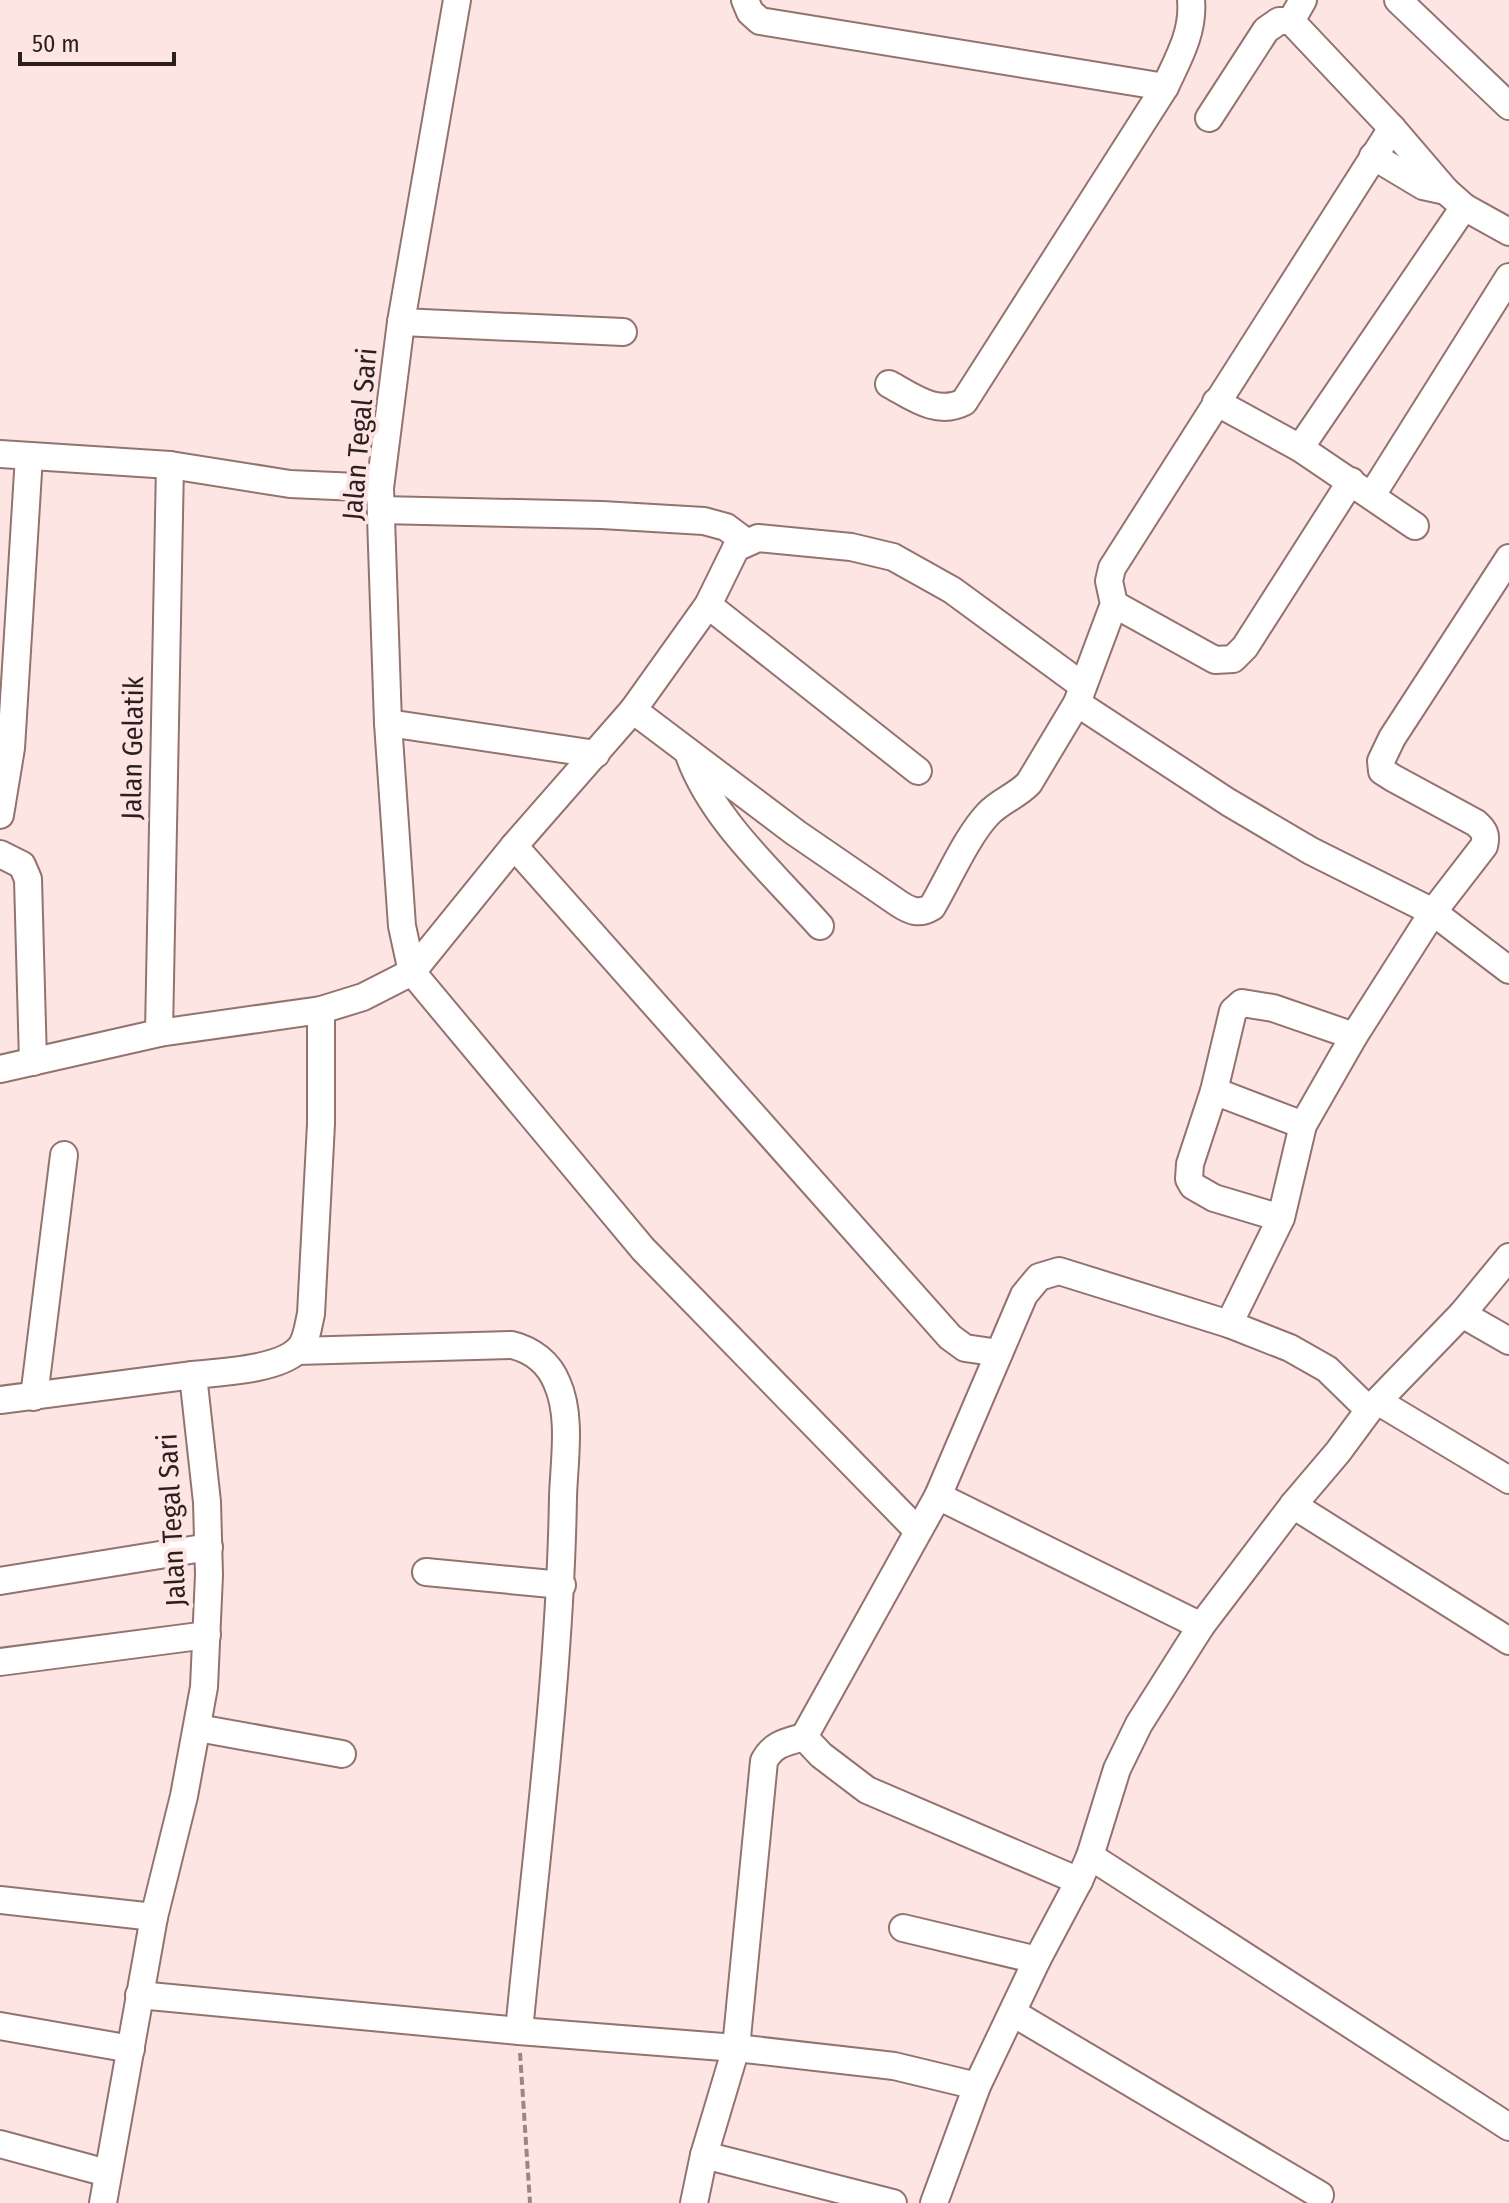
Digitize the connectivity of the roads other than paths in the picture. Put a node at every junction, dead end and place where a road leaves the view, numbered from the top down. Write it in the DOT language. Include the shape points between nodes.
graph roads {
  1 [pos="457,0"];
  2 [pos="745,0"];
  3 [pos="1191,0"];
  4 [pos="1398,0"];
  5 [pos="1291,7"];
  6 [pos="1165,87"];
  7 [pos="1509,106"];
  8 [pos="1209,118"];
  9 [pos="1392,128"];
  10 [pos="1373,156"];
  11 [pos="1455,199"];
  12 [pos="1509,232"];
  13 [pos="1509,277"];
  14 [pos="401,322"];
  15 [pos="623,332"];
  16 [pos="889,384"];
  17 [pos="1216,402"];
  18 [pos="1300,448"];
  19 [pos="0,454"];
  20 [pos="29,456"];
  21 [pos="170,465"];
  22 [pos="1362,488"];
  23 [pos="380,499"];
  24 [pos="1415,526"];
  25 [pos="746,542"];
  26 [pos="1509,558"];
  27 [pos="1114,604"];
  28 [pos="708,605"];
  29 [pos="1080,694"];
  30 [pos="633,710"];
  31 [pos="388,723"];
  32 [pos="688,752"];
  33 [pos="596,754"];
  34 [pos="918,771"];
  35 [pos="0,815"];
  36 [pos="514,846"];
  37 [pos="0,854"];
  38 [pos="1433,912"];
  39 [pos="820,926"];
  40 [pos="1509,970"];
  41 [pos="412,972"];
  42 [pos="321,1010"];
  43 [pos="159,1033"];
  44 [pos="1354,1036"];
  45 [pos="33,1062"];
  46 [pos="0,1069"];
  47 [pos="1214,1091"];
  48 [pos="1303,1125"];
  49 [pos="64,1155"];
  50 [pos="1281,1218"];
  51 [pos="1509,1257"];
  52 [pos="1462,1314"];
  53 [pos="1229,1324"];
  54 [pos="1509,1341"];
  55 [pos="297,1351"];
  56 [pos="999,1353"];
  57 [pos="193,1375"];
  58 [pos="34,1397"];
  59 [pos="0,1400"];
  60 [pos="1374,1406"];
  61 [pos="1509,1480"];
  62 [pos="938,1496"];
  63 [pos="1293,1505"];
  64 [pos="918,1531"];
  65 [pos="209,1547"];
  66 [pos="426,1572"];
  67 [pos="0,1581"];
  68 [pos="562,1585"];
  69 [pos="1201,1626"];
  70 [pos="207,1635"];
  71 [pos="1509,1641"];
  72 [pos="0,1662"];
  73 [pos="198,1728"];
  74 [pos="804,1737"];
  75 [pos="342,1754"];
  76 [pos="1090,1856"];
  77 [pos="1079,1881"];
  78 [pos="0,1900"];
  79 [pos="154,1917"];
  80 [pos="903,1928"];
  81 [pos="1037,1960"];
  82 [pos="139,1995"];
  83 [pos="1013,2013"];
  84 [pos="0,2026"];
  85 [pos="519,2031"];
  86 [pos="736,2048"];
  87 [pos="131,2049"];
  88 [pos="977,2086"];
  89 [pos="1509,2127"];
  90 [pos="0,2144"];
  91 [pos="704,2155"];
  92 [pos="107,2173"];
  93 [pos="1320,2195"];
  94 [pos="103,2203"];
  95 [pos="694,2203"];
  96 [pos="893,2203"];
  97 [pos="934,2203"];
  1 -- 14 [label="street, Jalan Tegal Sari"];
  2 -- 6 [label="street" via="760,21"];
  3 -- 6 [label="street" via="1188,36"];
  4 -- 7 [label="street"];
  5 -- 8 [label="street" via="1266,30"];
  5 -- 9 [label="street"];
  6 -- 16 [label="street" via="964,402 942,408 928,405"];
  9 -- 10 [label="street"];
  9 -- 11 [label="street"];
  10 -- 11 [label="street"];
  10 -- 17 [label="street"];
  11 -- 12 [label="street"];
  11 -- 18 [label="street"];
  13 -- 22 [label="street"];
  14 -- 15 [label="street"];
  14 -- 23 [label="street, Jalan Tegal Sari"];
  17 -- 18 [label="street"];
  17 -- 27 [label="street" via="1112,568"];
  18 -- 22 [label="street"];
  19 -- 20 [label="street"];
  20 -- 21 [label="street"];
  20 -- 35 [label="street" via="11,748"];
  21 -- 23 [label="street"];
  21 -- 43 [label="street, Jalan Gelatik"];
  22 -- 24 [label="street"];
  22 -- 27 [label="street" via="1233,659 1215,660"];
  23 -- 25 [label="street" via="704,521 726,527"];
  23 -- 31 [label="street, Jalan Tegal Sari"];
  25 -- 28 [label="street" via="736,548"];
  25 -- 29 [label="street" via="758,538 851,547 893,557 952,590"];
  26 -- 38 [label="street" via="1381,761 1382,771 1484,830 1484,846"];
  27 -- 29 [label="street"];
  28 -- 30 [label="street"];
  28 -- 34 [label="street"];
  29 -- 32 [label="street" via="1029,783 981,821 932,907 919,912 909,911 809,842"];
  29 -- 38 [label="street" via="1228,802"];
  30 -- 32 [label="street"];
  30 -- 33 [label="street"];
  31 -- 33 [label="street"];
  31 -- 41 [label="street, Jalan Tegal Sari" via="402,926"];
  32 -- 39 [label="street" via="703,787 727,821"];
  33 -- 36 [label="street"];
  36 -- 41 [label="street"];
  36 -- 56 [label="street" via="950,1337 965,1348"];
  37 -- 45 [label="street" via="22,865 28,879"];
  38 -- 40 [label="street"];
  38 -- 44 [label="street"];
  41 -- 42 [label="street" via="363,997"];
  41 -- 64 [label="street" via="643,1249"];
  42 -- 43 [label="street"];
  42 -- 55 [label="street" via="311,1314"];
  43 -- 45 [label="street"];
  44 -- 47 [label="street" via="1242,1003 1233,1011"];
  44 -- 48 [label="street"];
  45 -- 46 [label="street"];
  47 -- 48 [label="street"];
  47 -- 50 [label="street" via="1189,1179 1214,1198"];
  48 -- 50 [label="street"];
  49 -- 58 [label="street"];
  50 -- 53 [label="street"];
  51 -- 52 [label="street"];
  52 -- 54 [label="street"];
  52 -- 60 [label="street"];
  53 -- 56 [label="street" via="1059,1271 1032,1283"];
  53 -- 60 [label="street" via="1318,1363"];
  55 -- 57 [label="street" via="263,1366"];
  55 -- 68 [label="street" via="493,1344 535,1355 557,1383 564,1419"];
  56 -- 62 [label="street"];
  57 -- 58 [label="street"];
  57 -- 65 [label="street, Jalan Tegal Sari"];
  58 -- 59 [label="street"];
  60 -- 61 [label="street"];
  60 -- 63 [label="street"];
  62 -- 64 [label="street"];
  62 -- 69 [label="street"];
  63 -- 69 [label="street"];
  63 -- 71 [label="street"];
  64 -- 74 [label="street"];
  65 -- 67 [label="street"];
  65 -- 70 [label="street, Jalan Tegal Sari"];
  66 -- 68 [label="street"];
  68 -- 85 [label="street"];
  69 -- 76 [label="street" via="1126,1748"];
  70 -- 72 [label="street"];
  70 -- 73 [label="street, Jalan Tegal Sari"];
  73 -- 75 [label="street"];
  73 -- 79 [label="street, Jalan Tegal Sari"];
  74 -- 77 [label="street" via="867,1790"];
  74 -- 86 [label="street" via="779,1744 764,1761"];
  76 -- 77 [label="street"];
  76 -- 89 [label="street"];
  77 -- 81 [label="street"];
  78 -- 79 [label="street"];
  79 -- 82 [label="street, Jalan Tegal Sari"];
  80 -- 81 [label="street"];
  81 -- 83 [label="street"];
  82 -- 85 [label="street"];
  82 -- 87 [label="street, Jalan Tegal Sari"];
  83 -- 88 [label="street"];
  83 -- 93 [label="street"];
  84 -- 87 [label="street"];
  85 -- 86 [label="street"];
  86 -- 88 [label="street" via="894,2066"];
  86 -- 91 [label="street"];
  87 -- 92 [label="street, Jalan Tegal Sari"];
  88 -- 97 [label="street"];
  90 -- 92 [label="street"];
  91 -- 95 [label="street"];
  91 -- 96 [label="street"];
  92 -- 94 [label="street, Jalan Tegal Sari"];
}
